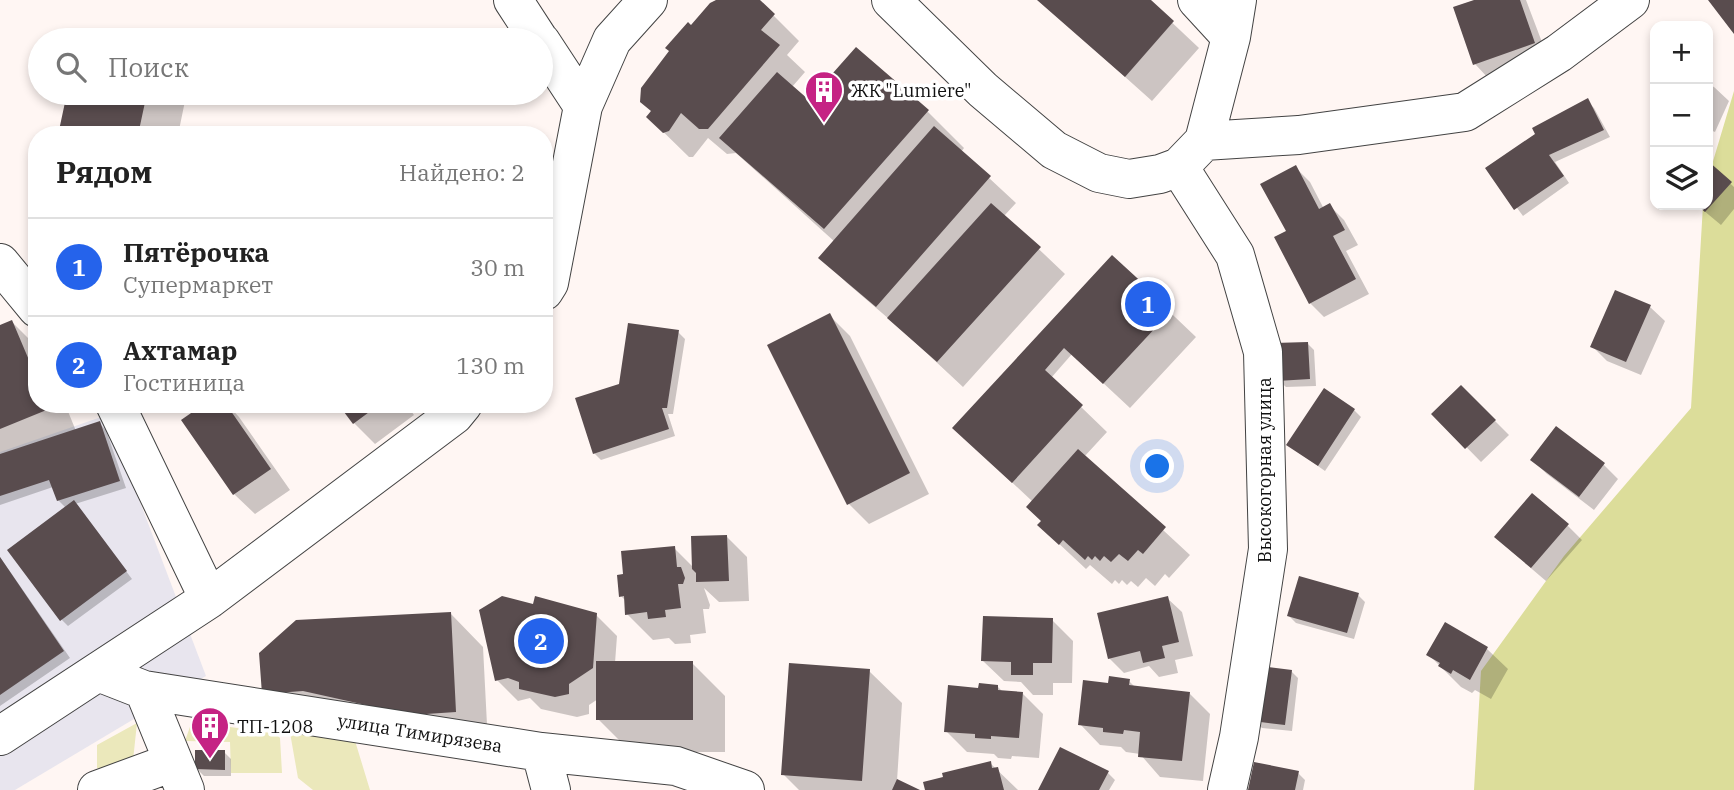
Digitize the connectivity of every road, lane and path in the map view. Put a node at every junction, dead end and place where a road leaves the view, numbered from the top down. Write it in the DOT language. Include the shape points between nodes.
graph roads {
  1 [pos="513,0"];
  2 [pos="648,0"];
  3 [pos="891,0"];
  4 [pos="1197,0"];
  5 [pos="1237,0"];
  6 [pos="1630,0"];
  7 [pos="531,28"];
  8 [pos="1231,37"];
  9 [pos="553,61"];
  10 [pos="583,106"];
  11 [pos="1191,154"];
  12 [pos="553,262"];
  13 [pos="0,263"];
  14 [pos="28,296"];
  15 [pos="119,413"];
  16 [pos="456,413"];
  17 [pos="209,598"];
  18 [pos="98,672"];
  19 [pos="144,690"];
  20 [pos="0,736"];
  21 [pos="541,752"];
  22 [pos="179,776"];
  23 [pos="97,790"];
  24 [pos="551,790"];
  25 [pos="745,790"];
  26 [pos="1227,790"];
  1 -- 7 [label="street"];
  2 -- 10 [label="street" via="612,40"];
  3 -- 11 [label="street" via="982,90 1054,150 1099,173 1129,179 1160,174"];
  4 -- 8 [label="street"];
  5 -- 8 [label="street"];
  6 -- 11 [label="street" via="1559,53 1465,112"];
  8 -- 11 [label="street"];
  9 -- 10 [label="street"];
  10 -- 12 [label="street"];
  11 -- 26 [label="street, Высокогорная улица" via="1235,255 1263,352 1268,549"];
  13 -- 14 [label="street"];
  15 -- 17 [label="street"];
  16 -- 17 [label="street"];
  17 -- 18 [label="street"];
  18 -- 19 [label="street, улица Тимирязева"];
  18 -- 20 [label="street"];
  19 -- 21 [label="street, улица Тимирязева"];
  19 -- 22 [label="street"];
  21 -- 24 [label="street"];
  21 -- 25 [label="street, улица Тимирязева" via="676,766"];
  22 -- 23 [label="street"];
}
